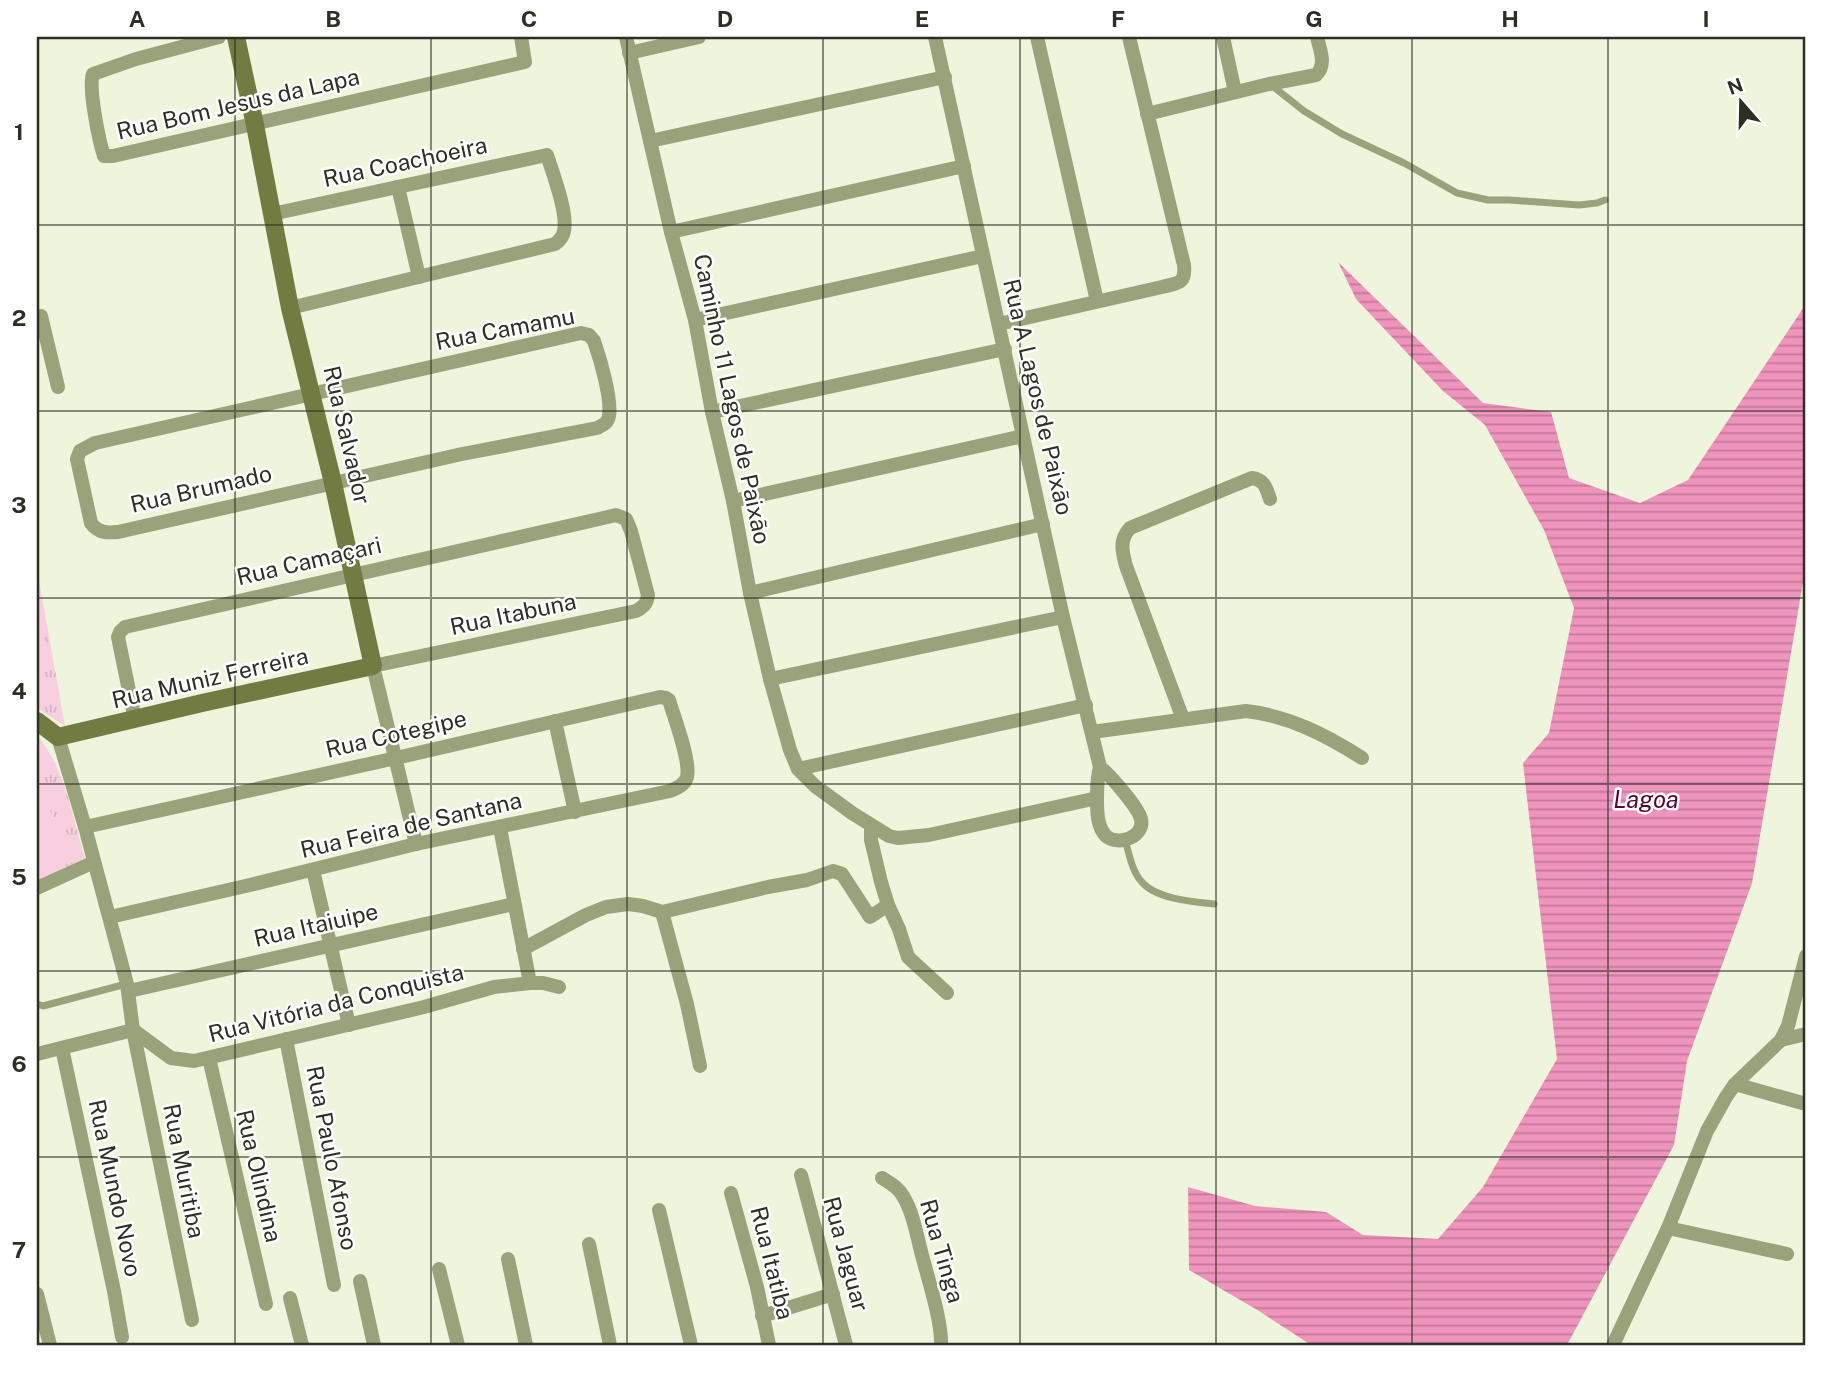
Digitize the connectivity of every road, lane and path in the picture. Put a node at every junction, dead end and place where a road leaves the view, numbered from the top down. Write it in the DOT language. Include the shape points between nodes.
graph roads {
  1 [pos="219,37"];
  2 [pos="236,37"];
  3 [pos="521,37"];
  4 [pos="626,37"];
  5 [pos="699,37"];
  6 [pos="935,37"];
  7 [pos="1037,37"];
  8 [pos="1129,37"];
  9 [pos="1223,37"];
  10 [pos="1317,37"];
  11 [pos="629,52"];
  12 [pos="944,77"];
  13 [pos="1269,83"];
  14 [pos="1234,92"];
  15 [pos="1147,114"];
  16 [pos="255,125"];
  17 [pos="650,141"];
  18 [pos="964,166"];
  19 [pos="398,187"];
  20 [pos="1605,200"];
  21 [pos="272,214"];
  22 [pos="671,232"];
  23 [pos="983,256"];
  24 [pos="419,277"];
  25 [pos="1097,301"];
  26 [pos="290,308"];
  27 [pos="39,316"];
  28 [pos="695,320"];
  29 [pos="999,324"];
  30 [pos="1004,349"];
  31 [pos="58,387"];
  32 [pos="313,394"];
  33 [pos="712,412"];
  34 [pos="1023,436"];
  35 [pos="333,482"];
  36 [pos="1270,499"];
  37 [pos="733,501"];
  38 [pos="1043,524"];
  39 [pos="354,573"];
  40 [pos="647,589"];
  41 [pos="750,593"];
  42 [pos="1063,617"];
  43 [pos="373,666"];
  44 [pos="770,679"];
  45 [pos="1086,705"];
  46 [pos="1183,719"];
  47 [pos="135,720"];
  48 [pos="555,721"];
  49 [pos="37,722"];
  50 [pos="1092,732"];
  51 [pos="58,737"];
  52 [pos="682,747"];
  53 [pos="396,758"];
  54 [pos="1363,758"];
  55 [pos="1100,767"];
  56 [pos="798,769"];
  57 [pos="1097,798"];
  58 [pos="575,812"];
  59 [pos="871,826"];
  60 [pos="85,827"];
  61 [pos="500,828"];
  62 [pos="1125,839"];
  63 [pos="416,844"];
  64 [pos="94,862"];
  65 [pos="313,870"];
  66 [pos="37,888"];
  67 [pos="514,904"];
  68 [pos="1214,904"];
  69 [pos="888,905"];
  70 [pos="662,912"];
  71 [pos="110,917"];
  72 [pos="331,944"];
  73 [pos="523,949"];
  74 [pos="1806,956"];
  75 [pos="530,983"];
  76 [pos="128,987"];
  77 [pos="559,987"];
  78 [pos="947,993"];
  79 [pos="37,1004"];
  80 [pos="349,1025"];
  81 [pos="133,1030"];
  82 [pos="1806,1034"];
  83 [pos="286,1039"];
  84 [pos="1781,1040"];
  85 [pos="62,1048"];
  86 [pos="37,1054"];
  87 [pos="209,1058"];
  88 [pos="700,1066"];
  89 [pos="1735,1084"];
  90 [pos="1806,1104"];
  91 [pos="801,1175"];
  92 [pos="882,1178"];
  93 [pos="731,1193"];
  94 [pos="659,1210"];
  95 [pos="1668,1228"];
  96 [pos="589,1244"];
  97 [pos="1787,1254"];
  98 [pos="508,1259"];
  99 [pos="439,1269"];
  100 [pos="360,1281"];
  101 [pos="334,1285"];
  102 [pos="37,1294"];
  103 [pos="833,1294"];
  104 [pos="290,1298"];
  105 [pos="266,1304"];
  106 [pos="762,1316"];
  107 [pos="192,1320"];
  108 [pos="122,1337"];
  109 [pos="50,1345"];
  110 [pos="302,1345"];
  111 [pos="374,1345"];
  112 [pos="458,1345"];
  113 [pos="526,1345"];
  114 [pos="610,1345"];
  115 [pos="691,1345"];
  116 [pos="769,1345"];
  117 [pos="846,1345"];
  118 [pos="941,1345"];
  119 [pos="1613,1345"];
  1 -- 16 [label="street, Rua Bom Jesus da Lapa" via="93,74 103,154 113,156"];
  2 -- 16 [label="street, Rua Salvador"];
  3 -- 16 [label="street, Rua Bom Jesus da Lapa" via="525,62"];
  4 -- 11 [label="street, Caminho 11 Lagos de Paixão"];
  5 -- 11 [label="street"];
  6 -- 12 [label="street, Rua A Lagos de Paixão"];
  7 -- 25 [label="street"];
  8 -- 15 [label="street"];
  9 -- 14 [label="street"];
  10 -- 13 [label="street" via="1322,67 1316,75"];
  11 -- 17 [label="street, Caminho 11 Lagos de Paixão"];
  12 -- 17 [label="street"];
  12 -- 18 [label="street, Rua A Lagos de Paixão"];
  13 -- 14 [label="street"];
  13 -- 20 [label="lane" via="1342,134 1457,193 1488,200 1579,205"];
  14 -- 15 [label="street"];
  15 -- 25 [label="street" via="1185,274 1180,283"];
  16 -- 21 [label="street, Rua Salvador"];
  17 -- 22 [label="street, Caminho 11 Lagos de Paixão"];
  18 -- 22 [label="street"];
  18 -- 23 [label="street, Rua A Lagos de Paixão"];
  19 -- 21 [label="street, Rua Coachoeira"];
  19 -- 24 [label="street"];
  19 -- 24 [label="street, Rua Coachoeira" via="547,155 562,203 564,233 555,244"];
  21 -- 26 [label="street, Rua Salvador"];
  22 -- 28 [label="street, Caminho 11 Lagos de Paixão"];
  23 -- 28 [label="street"];
  23 -- 29 [label="street, Rua A Lagos de Paixão"];
  24 -- 26 [label="street"];
  25 -- 29 [label="street"];
  26 -- 32 [label="street, Rua Salvador"];
  27 -- 31 [label="street"];
  28 -- 33 [label="street, Caminho 11 Lagos de Paixão"];
  29 -- 30 [label="street, Rua A Lagos de Paixão"];
  30 -- 33 [label="street"];
  30 -- 34 [label="street, Rua A Lagos de Paixão"];
  32 -- 35 [label="street, Rua Salvador"];
  32 -- 35 [label="street, Rua Brumado" via="95,443 80,451 77,459 88,513 94,528 118,532"];
  32 -- 35 [label="street, Rua Camamu" via="582,333 589,335 597,350 608,399 609,416 602,426"];
  33 -- 37 [label="street, Caminho 11 Lagos de Paixão"];
  34 -- 37 [label="street"];
  34 -- 38 [label="street, Rua A Lagos de Paixão"];
  35 -- 39 [label="street, Rua Salvador"];
  36 -- 46 [label="street" via="1264,483 1252,478 1130,528 1124,535 1126,566"];
  37 -- 41 [label="street, Caminho 11 Lagos de Paixão"];
  38 -- 41 [label="street"];
  38 -- 42 [label="street, Rua A Lagos de Paixão"];
  39 -- 40 [label="street, Rua Camaçari" via="616,515 626,519"];
  39 -- 43 [label="street, Rua Salvador"];
  39 -- 47 [label="street, Rua Camaçari" via="123,628 118,638"];
  40 -- 43 [label="street, Rua Itabuna" via="644,606 630,613"];
  41 -- 44 [label="street, Caminho 11 Lagos de Paixão"];
  42 -- 44 [label="street"];
  42 -- 45 [label="street, Rua A Lagos de Paixão"];
  43 -- 47 [label="street, Rua Muniz Ferreira"];
  43 -- 53 [label="street, Rua Salvador"];
  44 -- 56 [label="street, Caminho 11 Lagos de Paixão"];
  45 -- 50 [label="street, Rua A Lagos de Paixão"];
  45 -- 56 [label="street"];
  46 -- 50 [label="street"];
  46 -- 54 [label="street" via="1246,711 1269,714"];
  47 -- 51 [label="street, Rua Muniz Ferreira"];
  48 -- 52 [label="street, Rua Cotegipe" via="664,697 669,700"];
  48 -- 53 [label="street, Rua Cotegipe"];
  48 -- 58 [label="street"];
  49 -- 51 [label="street"];
  50 -- 55 [label="street, Rua A Lagos de Paixão"];
  51 -- 60 [label="street"];
  52 -- 58 [label="street, Rua Feira de Santana" via="687,777 677,788"];
  53 -- 60 [label="street, Rua Cotegipe"];
  53 -- 63 [label="street, Rua Salvador"];
  55 -- 57 [label="street, Rua A Lagos de Paixão"];
  55 -- 62 [label="street, Rua A Lagos de Paixão" via="1141,819 1140,830"];
  56 -- 59 [label="street"];
  57 -- 59 [label="street" via="915,837 889,836"];
  57 -- 62 [label="street, Rua A Lagos de Paixão" via="1101,828 1113,840"];
  58 -- 61 [label="street, Rua Feira de Santana"];
  59 -- 69 [label="street"];
  60 -- 64 [label="street"];
  61 -- 63 [label="street, Rua Feira de Santana"];
  61 -- 67 [label="street"];
  62 -- 68 [label="lane" via="1142,884 1186,901"];
  63 -- 65 [label="street, Rua Feira de Santana"];
  64 -- 66 [label="street"];
  64 -- 71 [label="street"];
  65 -- 71 [label="street, Rua Feira de Santana"];
  65 -- 72 [label="street"];
  67 -- 72 [label="street, Rua Itaiuipe"];
  67 -- 73 [label="street"];
  69 -- 70 [label="street" via="870,917 836,871"];
  69 -- 78 [label="street" via="910,960"];
  70 -- 73 [label="street" via="628,904 606,907"];
  70 -- 88 [label="street"];
  71 -- 76 [label="street"];
  72 -- 76 [label="street, Rua Itaiuipe"];
  72 -- 80 [label="street"];
  73 -- 75 [label="street"];
  74 -- 84 [label="street" via="1794,1009"];
  75 -- 77 [label="street, Rua Vitória da Conquista"];
  75 -- 80 [label="street, Rua Vitória da Conquista" via="494,987"];
  76 -- 79 [label="lane"];
  76 -- 81 [label="street"];
  80 -- 83 [label="street, Rua Vitória da Conquista"];
  81 -- 85 [label="street"];
  81 -- 87 [label="street, Rua Vitória da Conquista" via="171,1058"];
  81 -- 107 [label="street, Rua Muritiba"];
  82 -- 84 [label="street"];
  83 -- 87 [label="street, Rua Vitória da Conquista"];
  83 -- 101 [label="street, Rua Paulo Afonso"];
  84 -- 89 [label="street"];
  85 -- 86 [label="street"];
  85 -- 108 [label="street, Rua Mundo Novo"];
  87 -- 105 [label="street, Rua Olindina"];
  89 -- 90 [label="street"];
  89 -- 95 [label="street" via="1707,1131"];
  91 -- 103 [label="street, Rua Jaguar"];
  92 -- 118 [label="street, Rua Tinga" via="900,1191 910,1213"];
  93 -- 106 [label="street, Rua Itatiba"];
  94 -- 115 [label="street"];
  95 -- 97 [label="street"];
  95 -- 119 [label="street"];
  96 -- 114 [label="street"];
  98 -- 113 [label="street"];
  99 -- 112 [label="street"];
  100 -- 111 [label="street"];
  102 -- 109 [label="street"];
  103 -- 106 [label="street"];
  103 -- 117 [label="street, Rua Jaguar"];
  104 -- 110 [label="street"];
  106 -- 116 [label="street, Rua Itatiba"];
}
